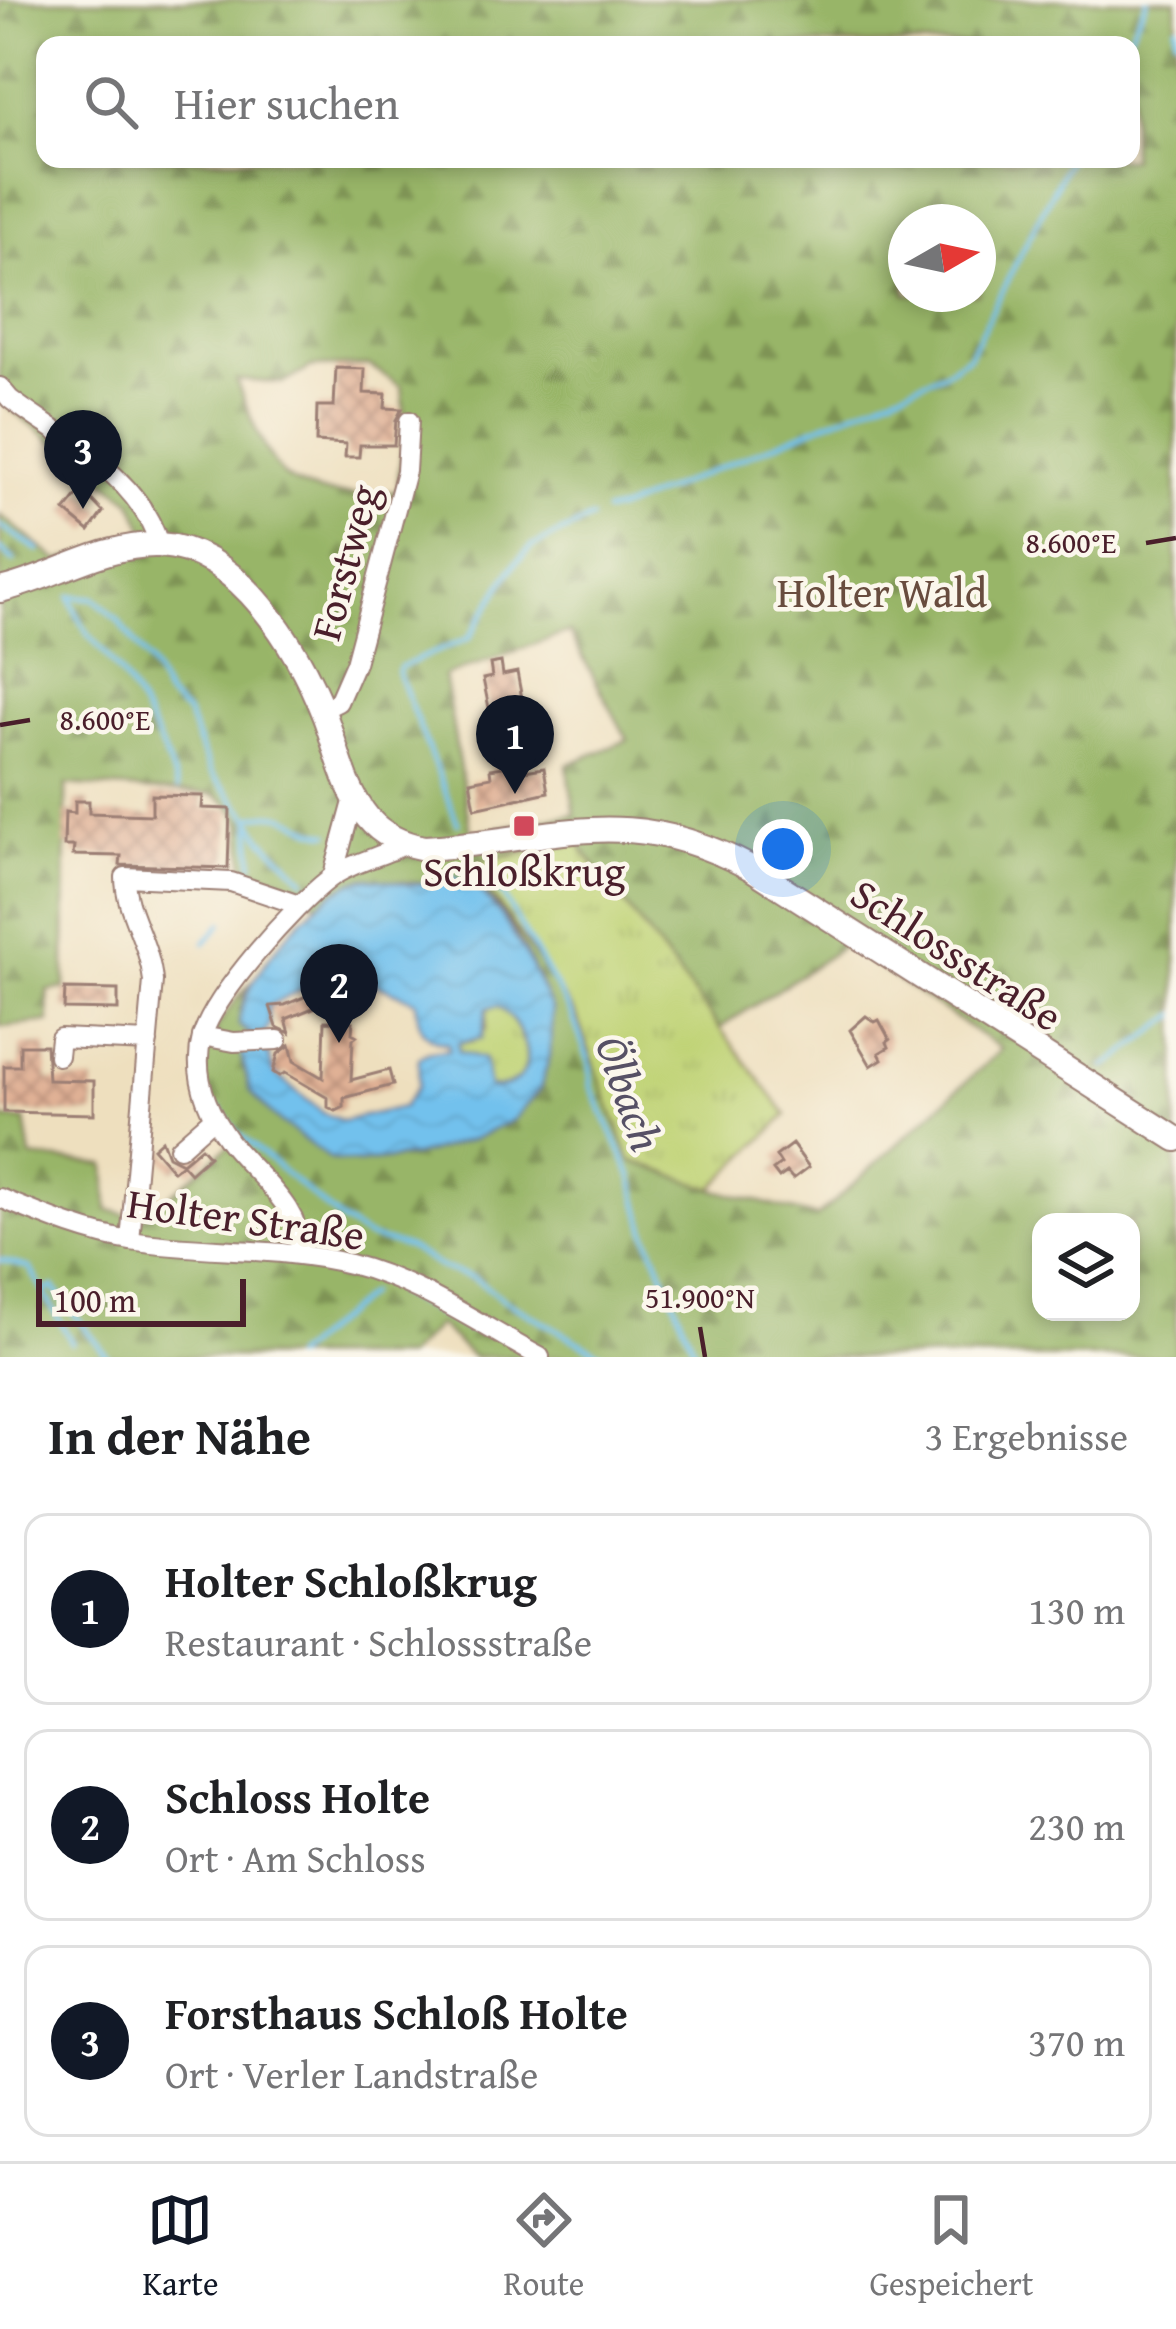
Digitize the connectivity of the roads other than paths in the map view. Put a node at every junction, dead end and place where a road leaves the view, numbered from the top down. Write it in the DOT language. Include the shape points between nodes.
graph roads {
  1 [pos="0,387"];
  2 [pos="409,421"];
  3 [pos="159,545"];
  4 [pos="0,590"];
  5 [pos="322,710"];
  6 [pos="354,798"];
  7 [pos="405,844"];
  8 [pos="333,875"];
  9 [pos="298,905"];
  10 [pos="202,1036"];
  11 [pos="265,1041"];
  12 [pos="148,1042"];
  13 [pos="58,1056"];
  14 [pos="214,1118"];
  15 [pos="1176,1139"];
  16 [pos="178,1148"];
  17 [pos="0,1198"];
  18 [pos="130,1241"];
  19 [pos="298,1255"];
  20 [pos="540,1357"];
  1 -- 3 [label="street" via="138,498"];
  2 -- 5 [label="street, Forstweg" via="406,471 355,663 338,701"];
  3 -- 4 [label="main road" via="102,554"];
  3 -- 5 [label="main road" via="208,560 244,588 297,658"];
  5 -- 6 [label="main road"];
  6 -- 7 [label="main road" via="368,819"];
  6 -- 8 [label="street"];
  7 -- 8 [label="street"];
  7 -- 15 [label="main road, Schlossstraße" via="460,846 610,827 691,840 751,868"];
  8 -- 9 [label="street"];
  9 -- 10 [label="street"];
  9 -- 12 [label="street" via="231,882 125,878 151,957"];
  10 -- 11 [label="street"];
  10 -- 14 [label="street" via="203,1099"];
  12 -- 13 [label="street" via="60,1038"];
  12 -- 18 [label="street"];
  14 -- 16 [label="street"];
  14 -- 19 [label="street" via="301,1233"];
  17 -- 18 [label="street, Holter Straße"];
  18 -- 19 [label="street, Holter Straße"];
  19 -- 20 [label="street, Holter Straße" via="392,1278"];
}
